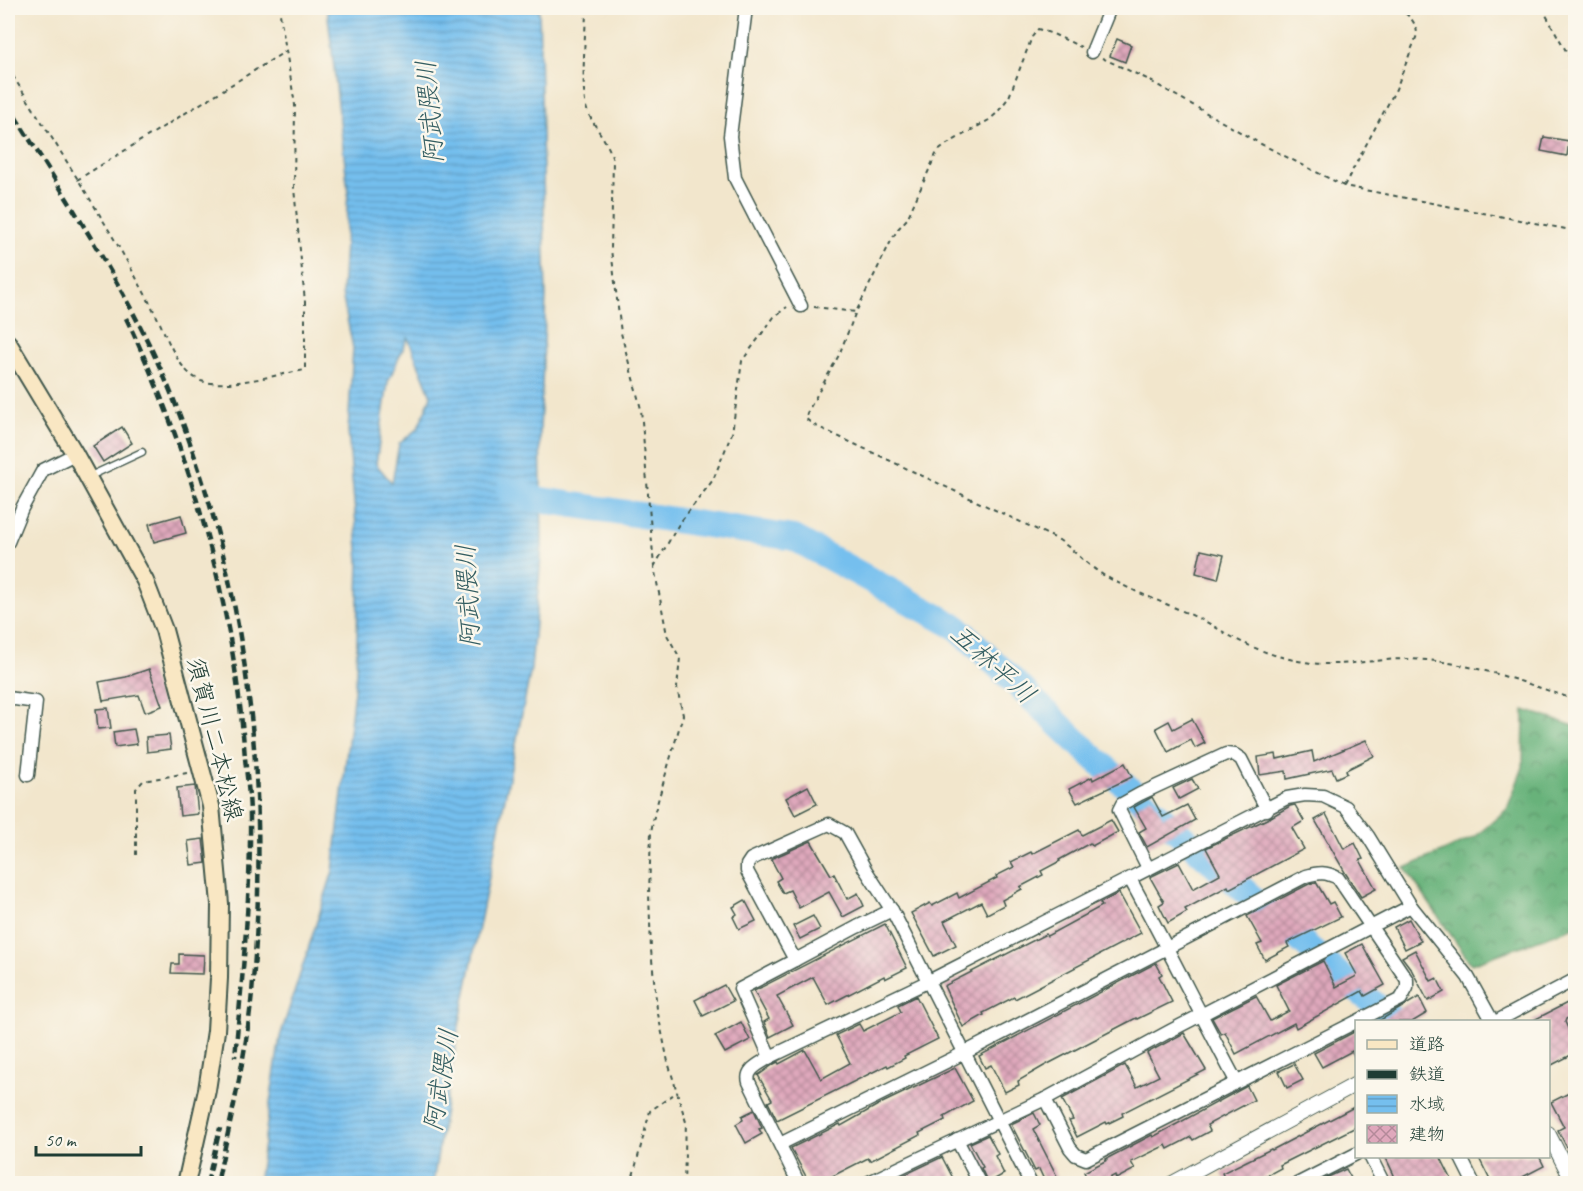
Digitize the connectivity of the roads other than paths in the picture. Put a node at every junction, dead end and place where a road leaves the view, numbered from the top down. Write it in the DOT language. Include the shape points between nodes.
graph roads {
  1 [pos="746,8"];
  2 [pos="1110,8"];
  3 [pos="1092,52"];
  4 [pos="801,306"];
  5 [pos="8,346"];
  6 [pos="142,452"];
  7 [pos="75,454"];
  8 [pos="88,477"];
  9 [pos="8,542"];
  10 [pos="8,698"];
  11 [pos="28,774"];
  12 [pos="1267,810"];
  13 [pos="1148,868"];
  14 [pos="1130,879"];
  15 [pos="1411,906"];
  16 [pos="892,910"];
  17 [pos="1372,925"];
  18 [pos="1168,947"];
  19 [pos="795,960"];
  20 [pos="1575,979"];
  21 [pos="929,981"];
  22 [pos="1201,1017"];
  23 [pos="1359,1020"];
  24 [pos="1493,1020"];
  25 [pos="1498,1020"];
  26 [pos="1355,1022"];
  27 [pos="966,1052"];
  28 [pos="770,1057"];
  29 [pos="1236,1081"];
  30 [pos="1355,1085"];
  31 [pos="1046,1099"];
  32 [pos="1000,1120"];
  33 [pos="1550,1137"];
  34 [pos="957,1140"];
  35 [pos="780,1144"];
  36 [pos="1355,1155"];
  37 [pos="1371,1158"];
  38 [pos="1461,1158"];
  39 [pos="1573,1178"];
  40 [pos="186,1184"];
  41 [pos="799,1184"];
  42 [pos="865,1184"];
  43 [pos="980,1184"];
  44 [pos="1031,1184"];
  45 [pos="1171,1184"];
  46 [pos="1297,1184"];
  47 [pos="1384,1184"];
  48 [pos="1474,1184"];
  49 [pos="1557,1184"];
  1 -- 4 [label="street" via="730,136 735,178"];
  2 -- 3 [label="street"];
  5 -- 7 [label="main road, 須賀川二本松線"];
  6 -- 8 [label="lane"];
  7 -- 8 [label="main road, 須賀川二本松線"];
  7 -- 9 [label="street" via="43,470"];
  8 -- 40 [label="main road, 須賀川二本松線" via="145,581 164,630 211,806 220,904 216,1031"];
  10 -- 11 [label="street" via="36,702"];
  12 -- 13 [label="street"];
  12 -- 13 [label="street" via="1241,759 1235,755 1226,754 1140,794 1119,810"];
  12 -- 15 [label="street" via="1287,798 1305,795 1323,796 1346,807"];
  13 -- 14 [label="street"];
  14 -- 18 [label="street"];
  14 -- 21 [label="street"];
  15 -- 17 [label="street"];
  15 -- 24 [label="street" via="1468,978"];
  16 -- 19 [label="street"];
  16 -- 19 [label="street" via="845,833 829,824 751,860 747,871"];
  16 -- 21 [label="street"];
  17 -- 18 [label="street" via="1338,878 1317,873"];
  17 -- 22 [label="street"];
  17 -- 23 [label="street" via="1407,980 1407,988 1401,999"];
  18 -- 22 [label="street"];
  18 -- 27 [label="street"];
  19 -- 28 [label="street" via="740,989"];
  20 -- 25 [label="street"];
  21 -- 27 [label="street"];
  21 -- 28 [label="street"];
  22 -- 29 [label="street"];
  22 -- 31 [label="street"];
  26 -- 29 [label="street"];
  27 -- 32 [label="street"];
  27 -- 35 [label="street"];
  28 -- 35 [label="street" via="750,1070 747,1077"];
  29 -- 31 [label="street" via="1086,1159 1070,1148"];
  30 -- 45 [label="street"];
  31 -- 32 [label="street"];
  32 -- 34 [label="street"];
  32 -- 44 [label="street"];
  33 -- 39 [label="street"];
  34 -- 42 [label="street"];
  34 -- 43 [label="street"];
  35 -- 41 [label="street"];
  36 -- 46 [label="street"];
  37 -- 47 [label="street"];
  38 -- 48 [label="street"];
  39 -- 49 [label="street"];
}
